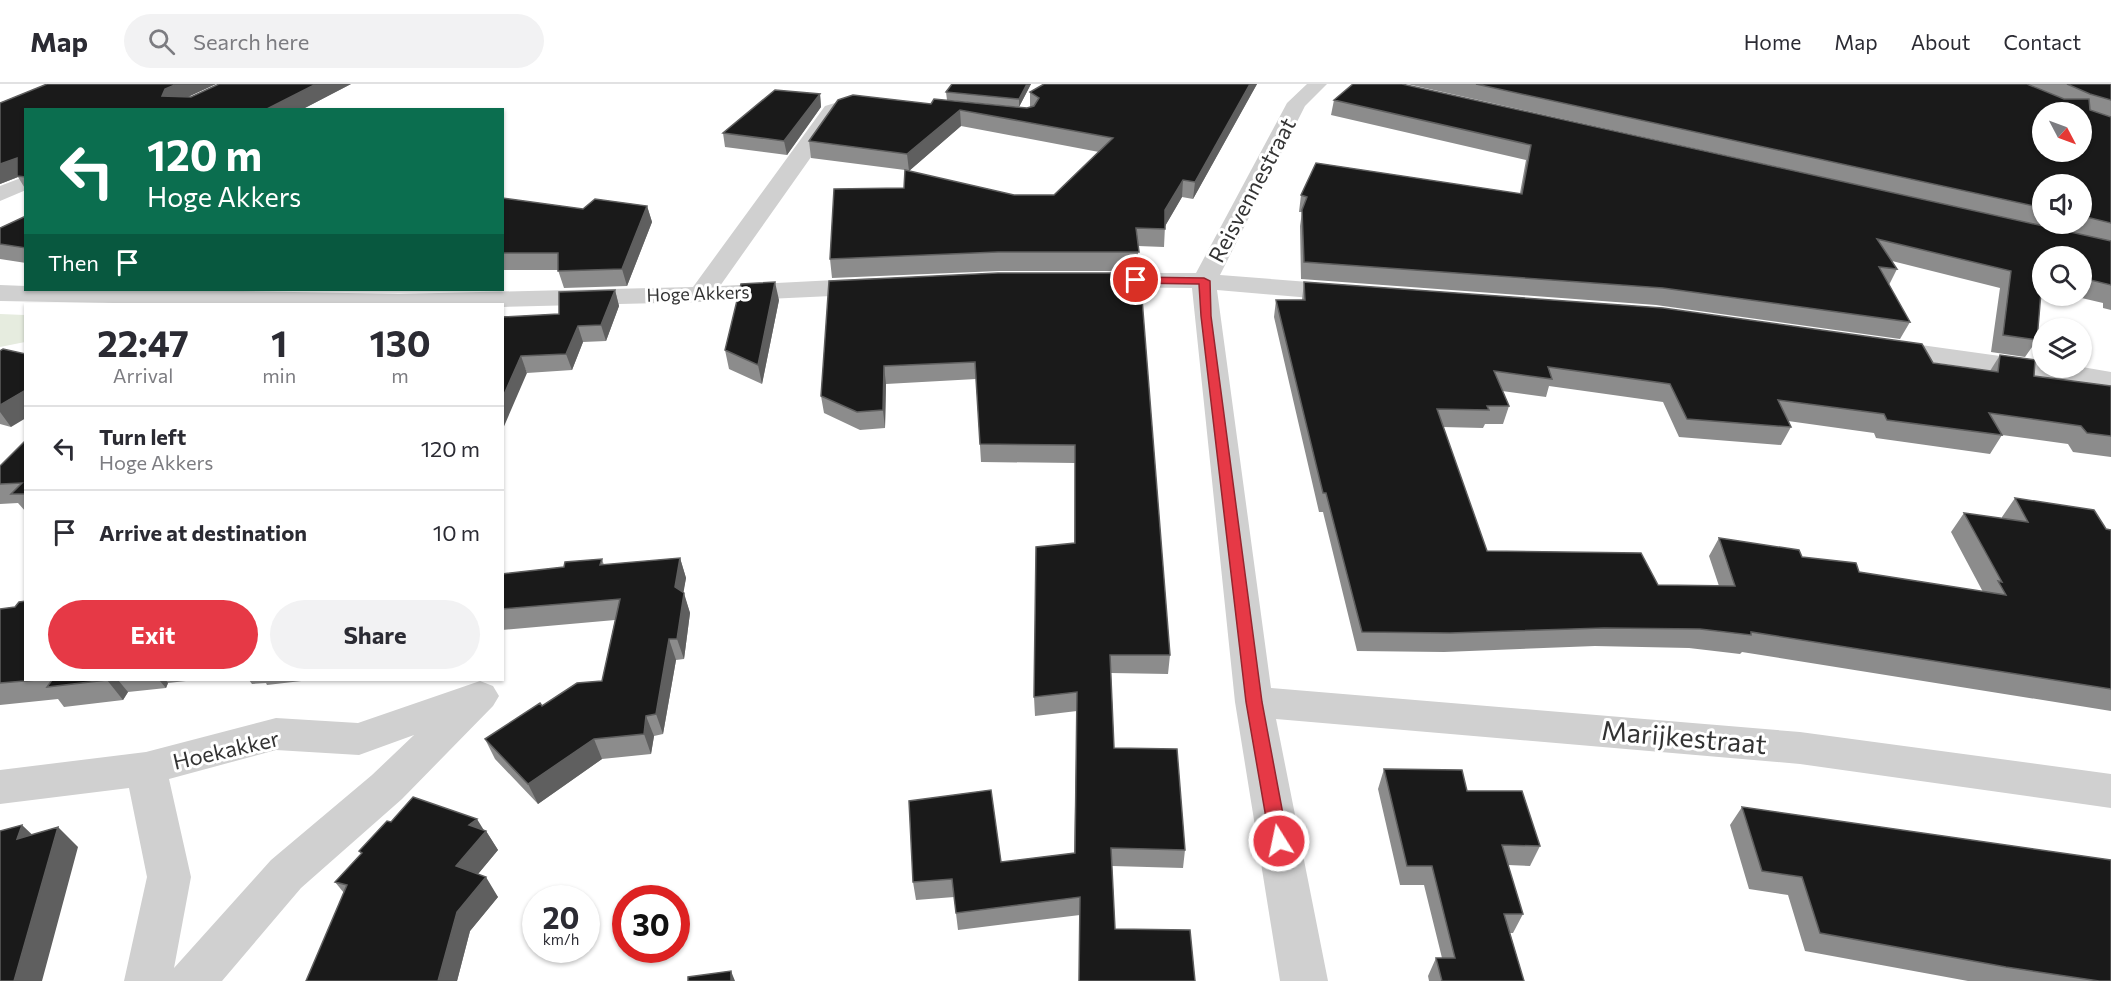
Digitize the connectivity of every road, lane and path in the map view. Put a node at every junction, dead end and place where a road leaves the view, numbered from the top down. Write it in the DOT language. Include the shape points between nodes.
graph roads {
  1 [pos="1318,84"];
  2 [pos="851,104"];
  3 [pos="24,183"];
  4 [pos="0,194"];
  5 [pos="1068,280"];
  6 [pos="1204,281"];
  7 [pos="904,284"];
  8 [pos="0,293"];
  9 [pos="701,294"];
  10 [pos="1367,295"];
  11 [pos="398,303"];
  12 [pos="1866,345"];
  13 [pos="2111,380"];
  14 [pos="1254,702"];
  15 [pos="146,769"];
  16 [pos="0,787"];
  17 [pos="2111,791"];
  18 [pos="148,981"];
  19 [pos="192,981"];
  20 [pos="1304,981"];
  1 -- 6 [label="street, Reisvennestraat" via="1297,103"];
  2 -- 9 [label="street" via="832,110"];
  3 -- 4 [label="street"];
  5 -- 6 [label="street"];
  6 -- 10 [label="street"];
  6 -- 14 [label="street, Reisvennestraat"];
  7 -- 9 [label="street, Hoge Akkers"];
  8 -- 11 [label="street, Hoge Akkers"];
  9 -- 11 [label="street, Hoge Akkers"];
  12 -- 13 [label="street"];
  14 -- 17 [label="street, Marijkestraat" via="1800,748"];
  14 -- 20 [label="street, Reisvennestraat"];
  15 -- 16 [label="street, Hoekakker"];
  15 -- 18 [label="street, Hoekakker" via="169,877"];
  15 -- 19 [label="street, Hoekakker" via="276,734 359,739 480,696 387,787 286,874"];
}
